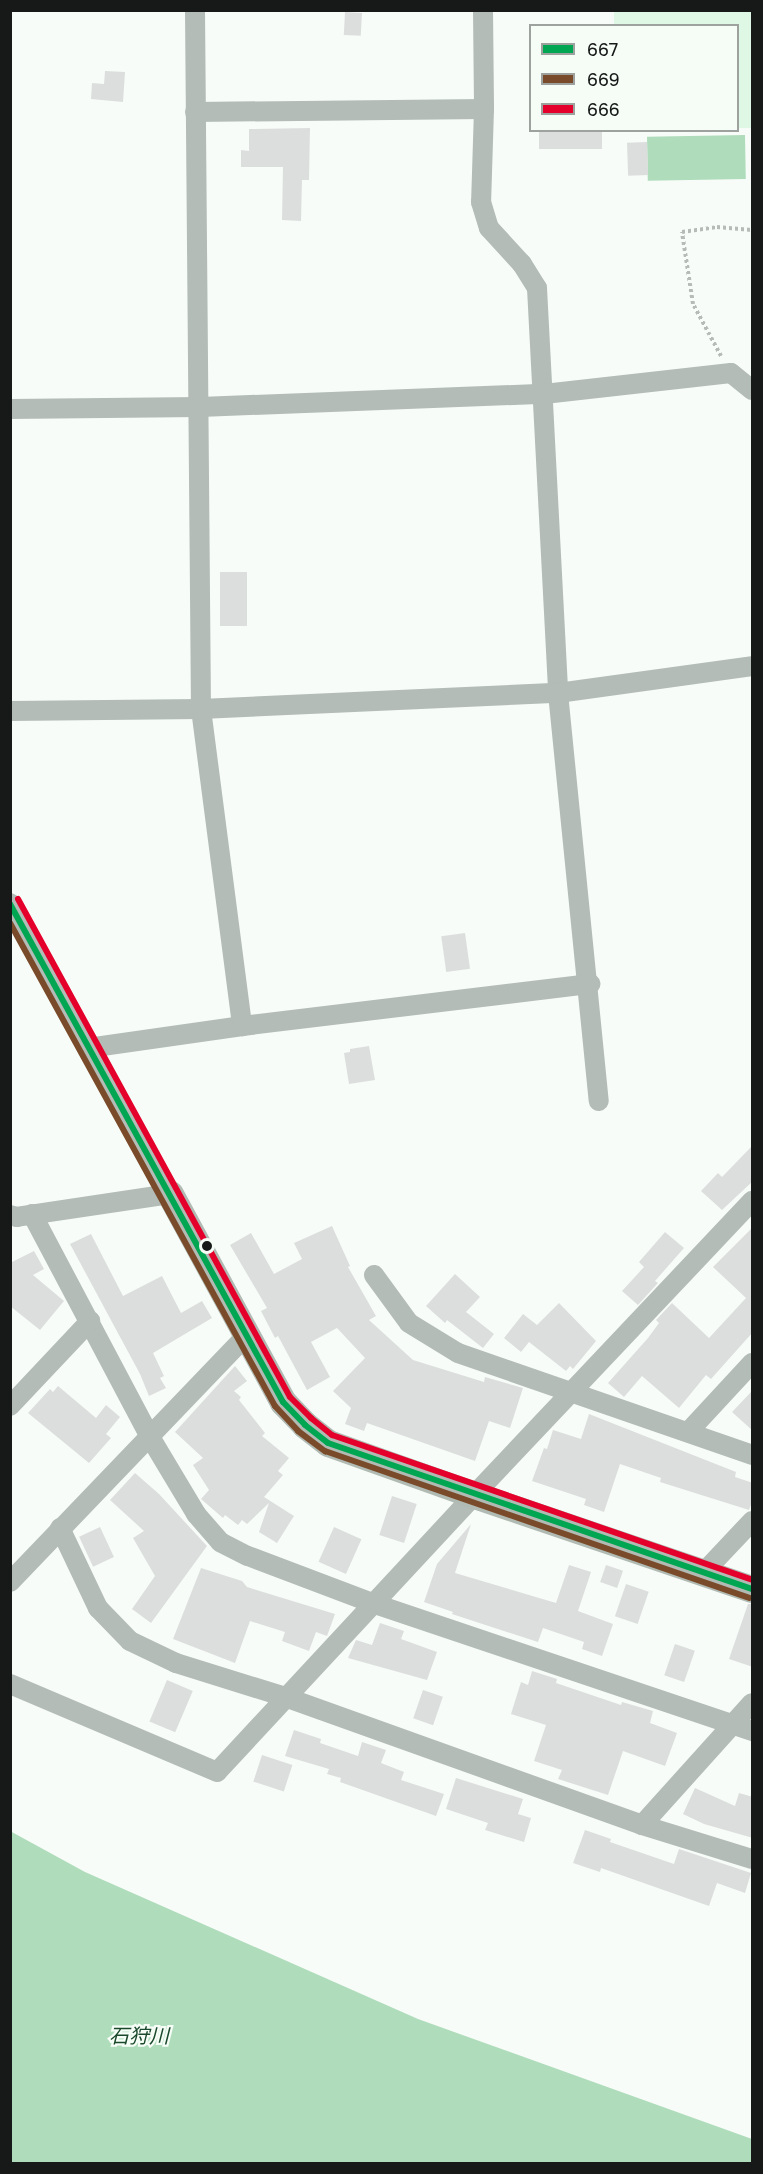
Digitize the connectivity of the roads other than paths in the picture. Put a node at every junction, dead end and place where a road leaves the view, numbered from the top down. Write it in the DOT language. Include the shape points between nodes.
graph roads {
  1 [pos="195,10"];
  2 [pos="483,10"];
  3 [pos="484,110"];
  4 [pos="195,112"];
  5 [pos="753,390"];
  6 [pos="544,394"];
  7 [pos="200,407"];
  8 [pos="10,409"];
  9 [pos="753,666"];
  10 [pos="558,693"];
  11 [pos="201,709"];
  12 [pos="10,711"];
  13 [pos="10,903"];
  14 [pos="590,984"];
  15 [pos="242,1026"];
  16 [pos="88,1048"];
  17 [pos="600,1101"];
  18 [pos="170,1194"];
  19 [pos="753,1201"];
  20 [pos="18,1218"];
  21 [pos="374,1275"];
  22 [pos="90,1321"];
  23 [pos="246,1336"];
  24 [pos="753,1363"];
  25 [pos="572,1394"];
  26 [pos="10,1406"];
  27 [pos="689,1431"];
  28 [pos="150,1437"];
  29 [pos="753,1455"];
  30 [pos="474,1495"];
  31 [pos="753,1521"];
  32 [pos="60,1528"];
  33 [pos="704,1572"];
  34 [pos="10,1582"];
  35 [pos="753,1589"];
  36 [pos="375,1604"];
  37 [pos="10,1684"];
  38 [pos="285,1697"];
  39 [pos="753,1703"];
  40 [pos="734,1724"];
  41 [pos="753,1731"];
  42 [pos="642,1825"];
  43 [pos="753,1859"];
  1 -- 4 [label="street"];
  2 -- 3 [label="street"];
  3 -- 4 [label="street"];
  3 -- 6 [label="street" via="481,202 489,228 522,264 537,288"];
  4 -- 7 [label="street"];
  5 -- 6 [label="street" via="731,374"];
  6 -- 7 [label="street"];
  6 -- 10 [label="street"];
  7 -- 8 [label="street"];
  7 -- 11 [label="street"];
  9 -- 10 [label="street"];
  10 -- 11 [label="street"];
  10 -- 14 [label="street"];
  11 -- 12 [label="street"];
  11 -- 15 [label="street"];
  13 -- 16 [label="street"];
  14 -- 15 [label="street"];
  14 -- 17 [label="street"];
  15 -- 16 [label="street"];
  16 -- 18 [label="street"];
  18 -- 20 [label="street"];
  18 -- 23 [label="street"];
  19 -- 25 [label="street"];
  20 -- 22 [label="street"];
  21 -- 25 [label="street" via="409,1323 458,1353"];
  22 -- 26 [label="street"];
  22 -- 28 [label="street"];
  23 -- 28 [label="street"];
  23 -- 30 [label="street" via="283,1402 328,1443"];
  24 -- 27 [label="street"];
  25 -- 27 [label="street"];
  25 -- 30 [label="street"];
  27 -- 29 [label="street"];
  28 -- 32 [label="street"];
  28 -- 36 [label="street" via="196,1514 220,1542"];
  30 -- 33 [label="street"];
  30 -- 36 [label="street"];
  31 -- 33 [label="street"];
  32 -- 34 [label="street"];
  32 -- 38 [label="street" via="99,1608 130,1641 176,1663"];
  33 -- 35 [label="street"];
  36 -- 38 [label="street"];
  36 -- 40 [label="street"];
  37 -- 38 [label="street" via="217,1772"];
  38 -- 42 [label="street"];
  39 -- 40 [label="street"];
  40 -- 41 [label="street"];
  40 -- 42 [label="street"];
  42 -- 43 [label="street"];
}
